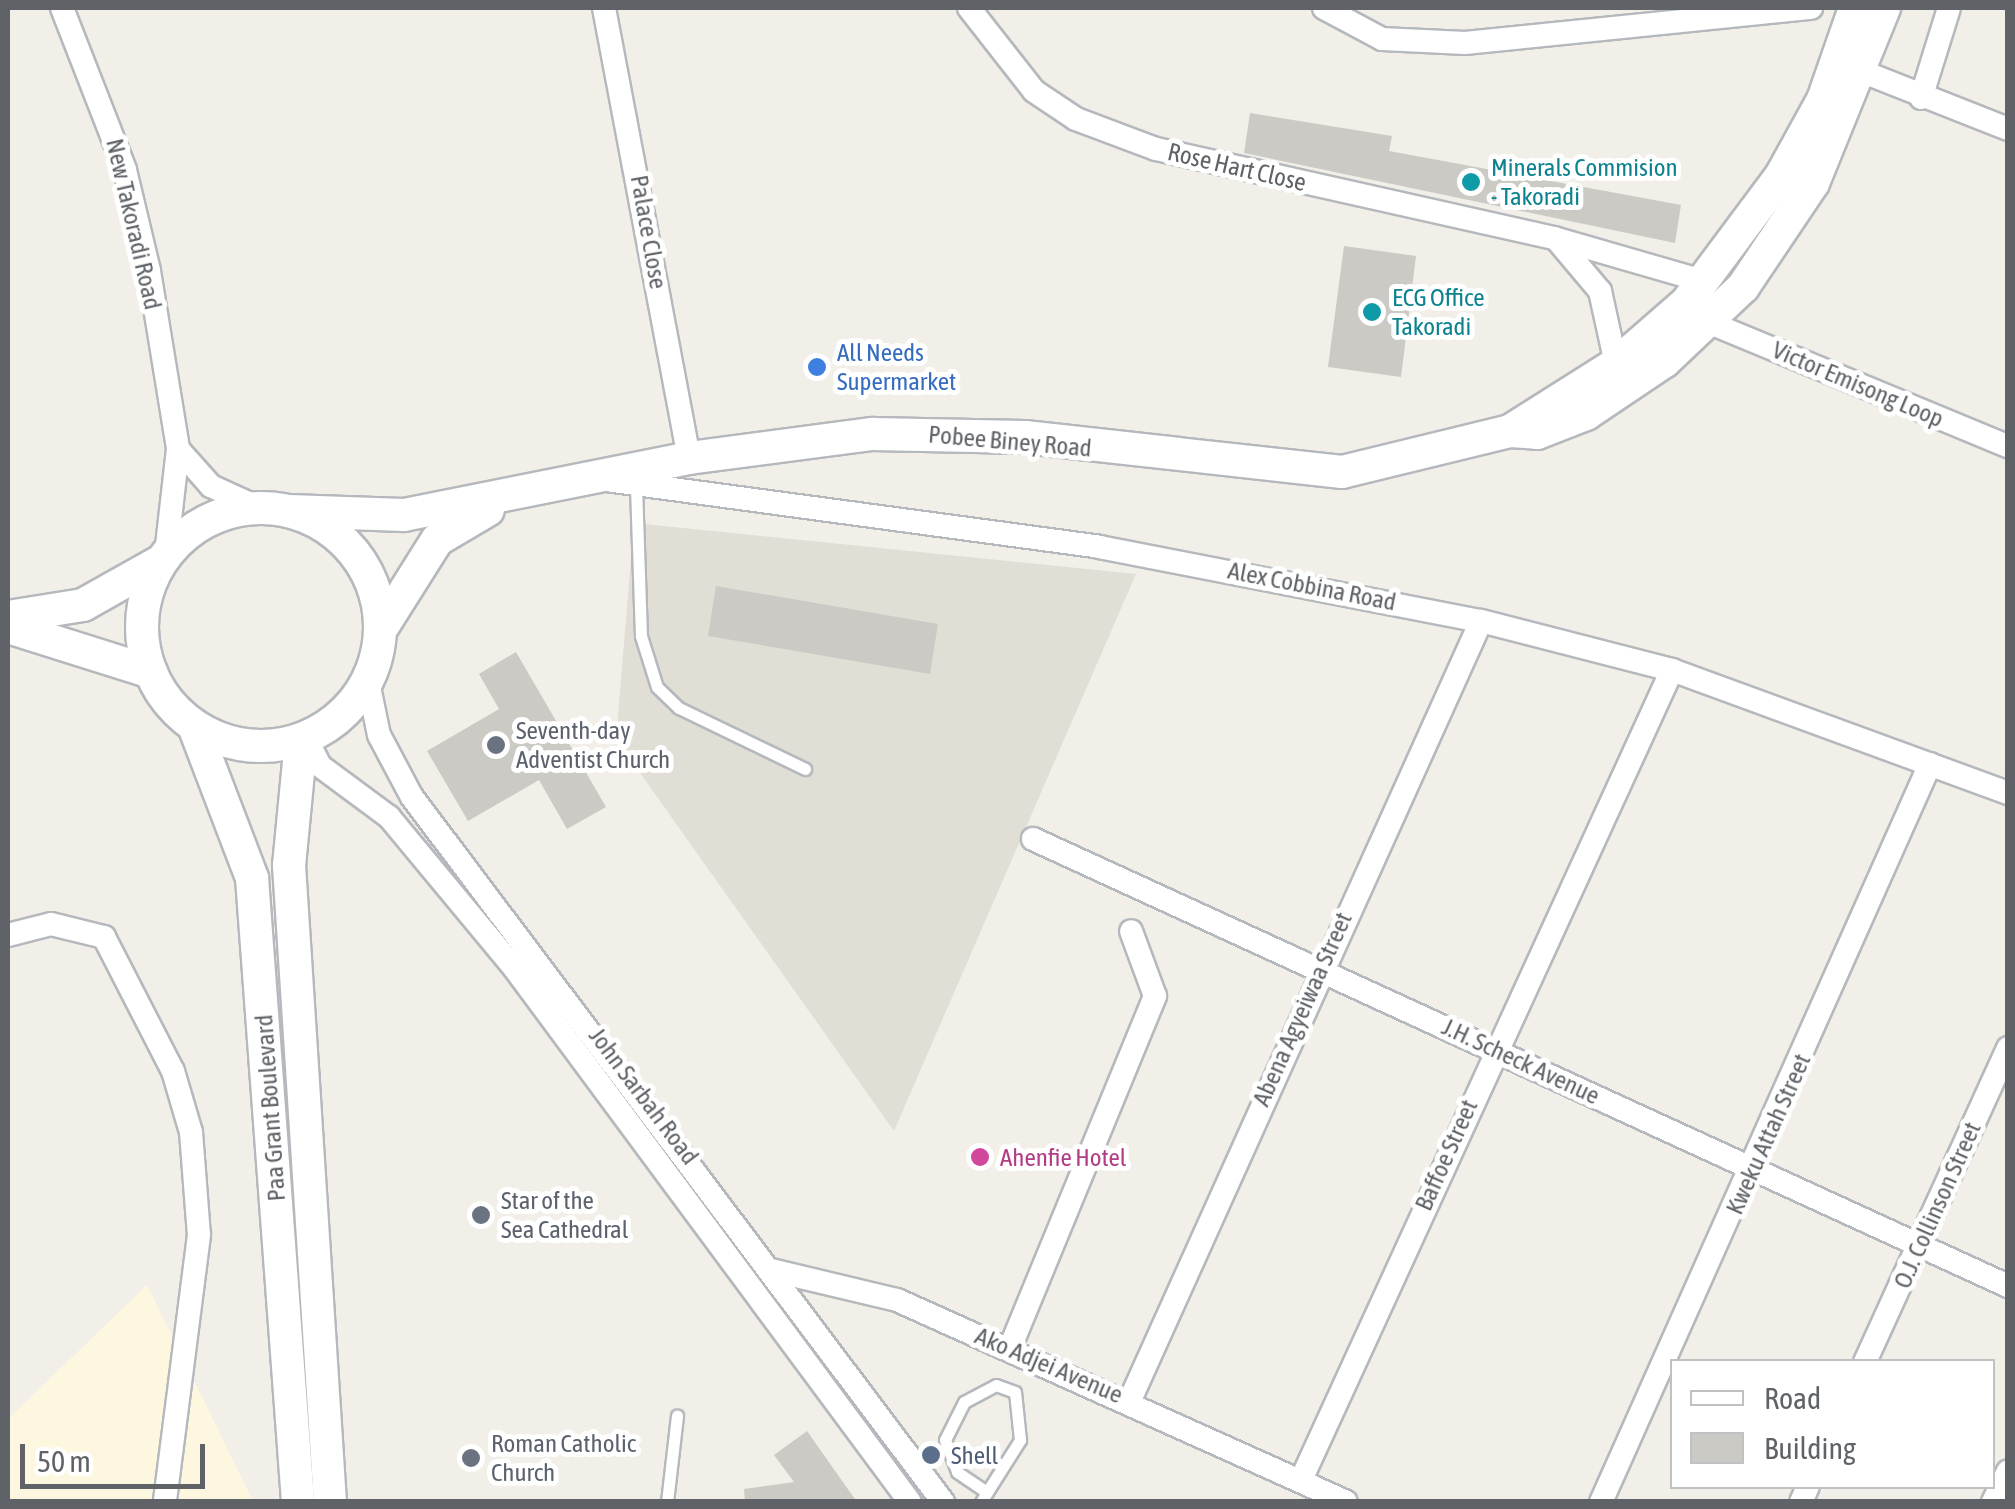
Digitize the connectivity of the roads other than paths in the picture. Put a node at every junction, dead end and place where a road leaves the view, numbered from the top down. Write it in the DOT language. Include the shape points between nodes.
graph roads {
  1 [pos="62,8"];
  2 [pos="604,8"];
  3 [pos="969,8"];
  4 [pos="1324,8"];
  5 [pos="1810,8"];
  6 [pos="1854,8"];
  7 [pos="1884,8"];
  8 [pos="1949,8"];
  9 [pos="1861,71"];
  10 [pos="1920,98"];
  11 [pos="2008,130"];
  12 [pos="1554,238"];
  13 [pos="1703,282"];
  14 [pos="1708,322"];
  15 [pos="1616,364"];
  16 [pos="1510,431"];
  17 [pos="2008,446"];
  18 [pos="178,449"];
  19 [pos="690,458"];
  20 [pos="592,478"];
  21 [pos="636,486"];
  22 [pos="510,499"];
  23 [pos="273,509"];
  24 [pos="164,558"];
  25 [pos="8,617"];
  26 [pos="1481,621"];
  27 [pos="8,627"];
  28 [pos="381,629"];
  29 [pos="1672,670"];
  30 [pos="151,672"];
  31 [pos="368,682"];
  32 [pos="194,726"];
  33 [pos="303,740"];
  34 [pos="1930,764"];
  35 [pos="805,770"];
  36 [pos="2008,793"];
  37 [pos="1033,839"];
  38 [pos="1131,931"];
  39 [pos="8,935"];
  40 [pos="1320,968"];
  41 [pos="2008,1048"];
  42 [pos="1494,1049"];
  43 [pos="1754,1168"];
  44 [pos="1919,1245"];
  45 [pos="741,1267"];
  46 [pos="777,1271"];
  47 [pos="2008,1286"];
  48 [pos="1010,1348"];
  49 [pos="1867,1359"];
  50 [pos="1130,1400"];
  51 [pos="677,1416"];
  52 [pos="2008,1471"];
  53 [pos="1301,1480"];
  54 [pos="984,1497"];
  55 [pos="165,1502"];
  56 [pos="298,1502"];
  57 [pos="330,1502"];
  58 [pos="667,1502"];
  59 [pos="910,1502"];
  60 [pos="943,1502"];
  61 [pos="1346,1502"];
  62 [pos="1601,1502"];
  63 [pos="1994,1502"];
  1 -- 18 [label="street, New Takoradi Road" via="125,170"];
  2 -- 19 [label="street, Palace Close"];
  3 -- 12 [label="street, Rose Hart Close" via="1034,91 1076,119 1156,149"];
  4 -- 5 [label="street" via="1382,39 1465,43"];
  6 -- 13 [label="street, Pobee Biney Road" via="1823,100 1781,176"];
  7 -- 9 [label="street, Pobee Biney Road"];
  8 -- 10 [label="street"];
  9 -- 10 [label="street"];
  9 -- 14 [label="street, Pobee Biney Road" via="1813,184"];
  10 -- 11 [label="street"];
  12 -- 13 [label="street, Rose Hart Close"];
  12 -- 15 [label="street" via="1600,291"];
  13 -- 15 [label="street, Pobee Biney Road"];
  14 -- 16 [label="street, Pobee Biney Road" via="1586,414 1537,432"];
  14 -- 17 [label="street, Victor Emisong Loop"];
  15 -- 16 [label="street, Pobee Biney Road"];
  16 -- 19 [label="street, Pobee Biney Road" via="1342,472 942,433"];
  18 -- 23 [label="street" via="211,486"];
  18 -- 24 [label="street, New Takoradi Road"];
  19 -- 20 [label="street, Pobee Biney Road"];
  20 -- 21 [label="street, Alex Cobbina Road"];
  20 -- 22 [label="street, Pobee Biney Road"];
  21 -- 26 [label="street, Alex Cobbina Road" via="1099,547"];
  21 -- 35 [label="lane" via="642,636 657,686 679,708"];
  22 -- 23 [label="street" via="404,516"];
  22 -- 28 [label="street" via="437,540"];
  23 -- 24 [label="street" via="206,520"];
  23 -- 28 [label="street" via="356,554"];
  24 -- 25 [label="street" via="82,604"];
  24 -- 30 [label="street" via="142,616"];
  26 -- 29 [label="street, Alex Cobbina Road"];
  26 -- 40 [label="street, Abena Agyeiwaa Street"];
  27 -- 30 [label="street"];
  28 -- 31 [label="street"];
  29 -- 34 [label="street, Alex Cobbina Road"];
  29 -- 42 [label="street, Baffoe Street"];
  30 -- 32 [label="street"];
  31 -- 33 [label="street" via="341,716"];
  31 -- 46 [label="street, John Sarbah Road" via="378,734 412,797"];
  32 -- 33 [label="street" via="246,746"];
  32 -- 56 [label="street, Paa Grant Boulevard" via="237,820 252,878"];
  33 -- 45 [label="street, John Sarbah Road" via="320,766 389,817 512,965"];
  33 -- 57 [label="street, Paa Grant Boulevard" via="289,865"];
  34 -- 36 [label="street, Alex Cobbina Road"];
  34 -- 43 [label="street, Kweku Attah Street"];
  37 -- 40 [label="street, J.H. Scheck Avenue"];
  38 -- 48 [label="street" via="1155,996"];
  39 -- 55 [label="street" via="51,924 104,936 173,1071 191,1132 199,1235"];
  40 -- 42 [label="street, J.H. Scheck Avenue"];
  40 -- 50 [label="street, Abena Agyeiwaa Street"];
  41 -- 44 [label="street, O.J. Collinson Street"];
  42 -- 43 [label="street, J.H. Scheck Avenue"];
  42 -- 53 [label="street, Baffoe Street"];
  43 -- 44 [label="street, J.H. Scheck Avenue"];
  43 -- 62 [label="street, Kweku Attah Street"];
  44 -- 47 [label="street, J.H. Scheck Avenue"];
  44 -- 49 [label="street, O.J. Collinson Street"];
  45 -- 46 [label="street, Ako Adjei Avenue"];
  45 -- 59 [label="street, John Sarbah Road"];
  46 -- 48 [label="street, Ako Adjei Avenue" via="897,1300"];
  46 -- 60 [label="street, John Sarbah Road"];
  48 -- 50 [label="street, Ako Adjei Avenue"];
  50 -- 53 [label="street, Ako Adjei Avenue"];
  51 -- 58 [label="lane"];
  52 -- 63 [label="street"];
  53 -- 61 [label="street, Ako Adjei Avenue"];
  54 -- 54 [label="lane" via="1020,1440 1015,1392 996,1385 964,1402 945,1440 957,1472"];
}
